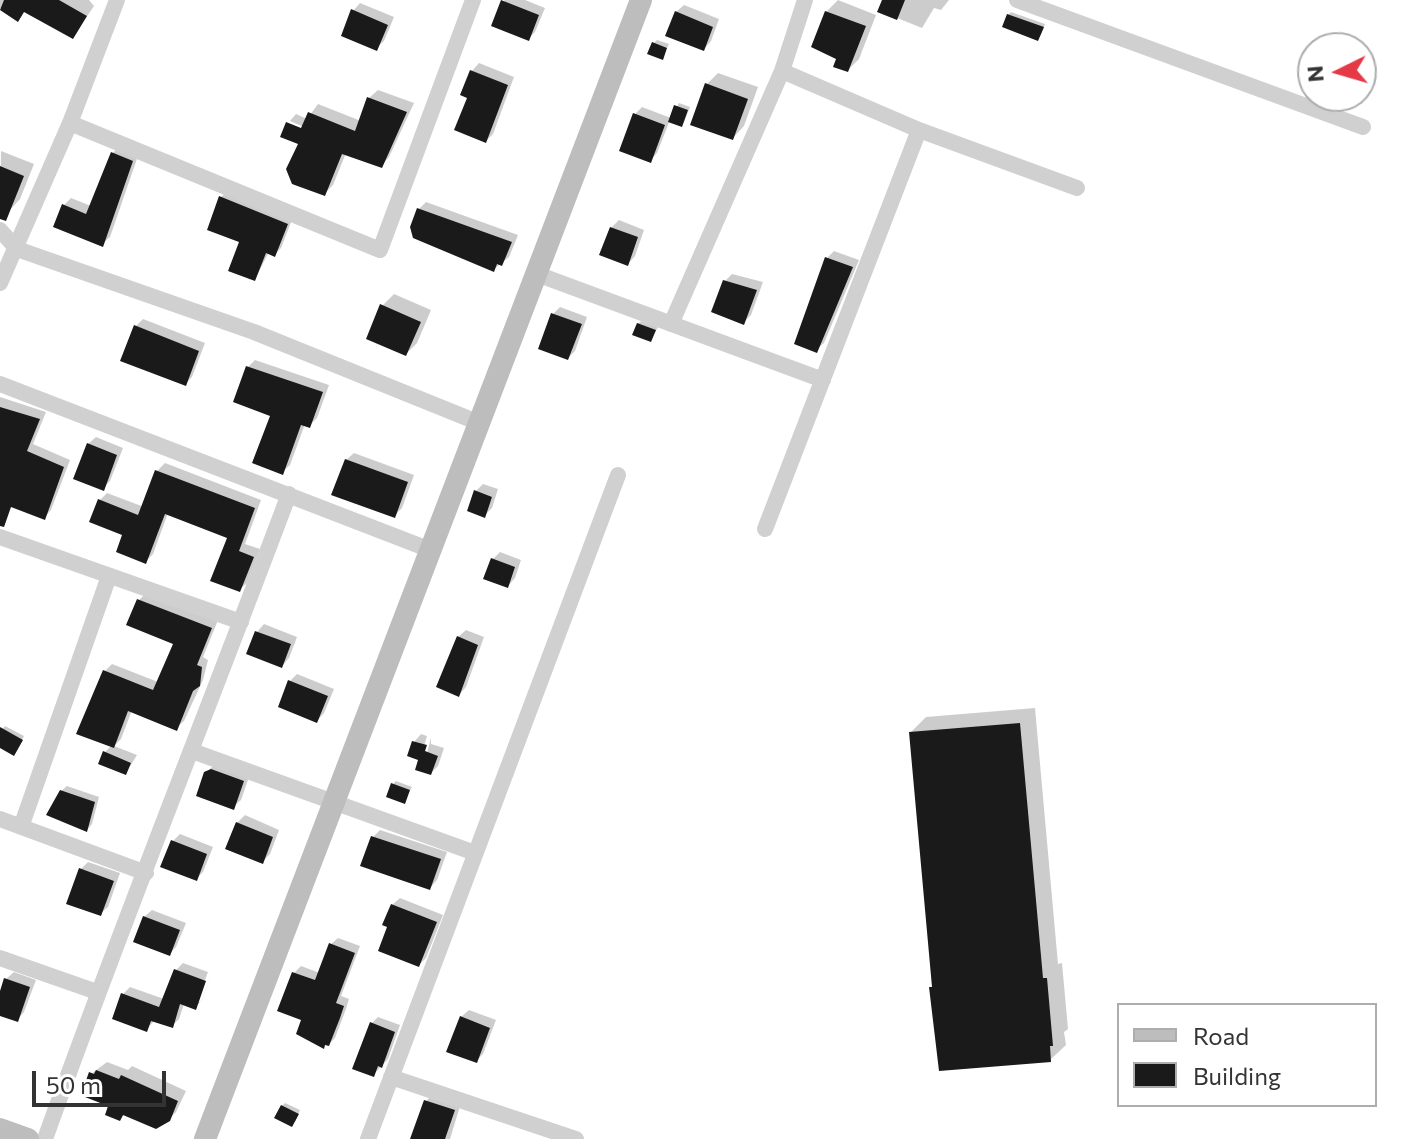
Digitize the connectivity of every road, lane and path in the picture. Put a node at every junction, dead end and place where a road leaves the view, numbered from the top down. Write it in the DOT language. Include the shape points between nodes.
graph roads {
  1 [pos="117,0"];
  2 [pos="473,0"];
  3 [pos="641,0"];
  4 [pos="805,0"];
  5 [pos="1017,0"];
  6 [pos="782,71"];
  7 [pos="70,123"];
  8 [pos="1363,127"];
  9 [pos="919,130"];
  10 [pos="1077,188"];
  11 [pos="0,230"];
  12 [pos="17,249"];
  13 [pos="534,273"];
  14 [pos="0,283"];
  15 [pos="671,324"];
  16 [pos="823,380"];
  17 [pos="0,384"];
  18 [pos="477,422"];
  19 [pos="618,475"];
  20 [pos="289,494"];
  21 [pos="765,529"];
  22 [pos="0,537"];
  23 [pos="428,549"];
  24 [pos="109,576"];
  25 [pos="241,622"];
  26 [pos="192,751"];
  27 [pos="332,801"];
  28 [pos="0,819"];
  29 [pos="21,827"];
  30 [pos="475,853"];
  31 [pos="146,873"];
  32 [pos="0,958"];
  33 [pos="97,992"];
  34 [pos="391,1077"];
  35 [pos="0,1129"];
  36 [pos="28,1139"];
  37 [pos="45,1139"];
  38 [pos="205,1139"];
  39 [pos="368,1139"];
  40 [pos="576,1139"];
  1 -- 7 [label="street"];
  2 -- 7 [label="street" via="380,250"];
  3 -- 13 [label="street"];
  4 -- 6 [label="street"];
  5 -- 8 [label="street"];
  6 -- 9 [label="street"];
  6 -- 15 [label="street"];
  7 -- 12 [label="street"];
  9 -- 10 [label="street"];
  9 -- 16 [label="street"];
  11 -- 12 [label="street"];
  12 -- 14 [label="street"];
  12 -- 18 [label="street" via="254,332"];
  13 -- 15 [label="street"];
  13 -- 18 [label="street"];
  15 -- 16 [label="street"];
  16 -- 21 [label="street"];
  17 -- 20 [label="street"];
  18 -- 23 [label="street"];
  19 -- 30 [label="street"];
  20 -- 23 [label="street"];
  20 -- 25 [label="street"];
  22 -- 24 [label="street"];
  23 -- 27 [label="street"];
  24 -- 25 [label="street"];
  24 -- 29 [label="street"];
  25 -- 26 [label="street"];
  26 -- 27 [label="street"];
  26 -- 31 [label="street"];
  27 -- 30 [label="street"];
  27 -- 38 [label="street"];
  28 -- 29 [label="street"];
  29 -- 31 [label="street"];
  30 -- 34 [label="street"];
  31 -- 33 [label="street"];
  32 -- 33 [label="street"];
  33 -- 37 [label="street"];
  34 -- 39 [label="street"];
  34 -- 40 [label="street"];
  35 -- 36 [label="street"];
}
